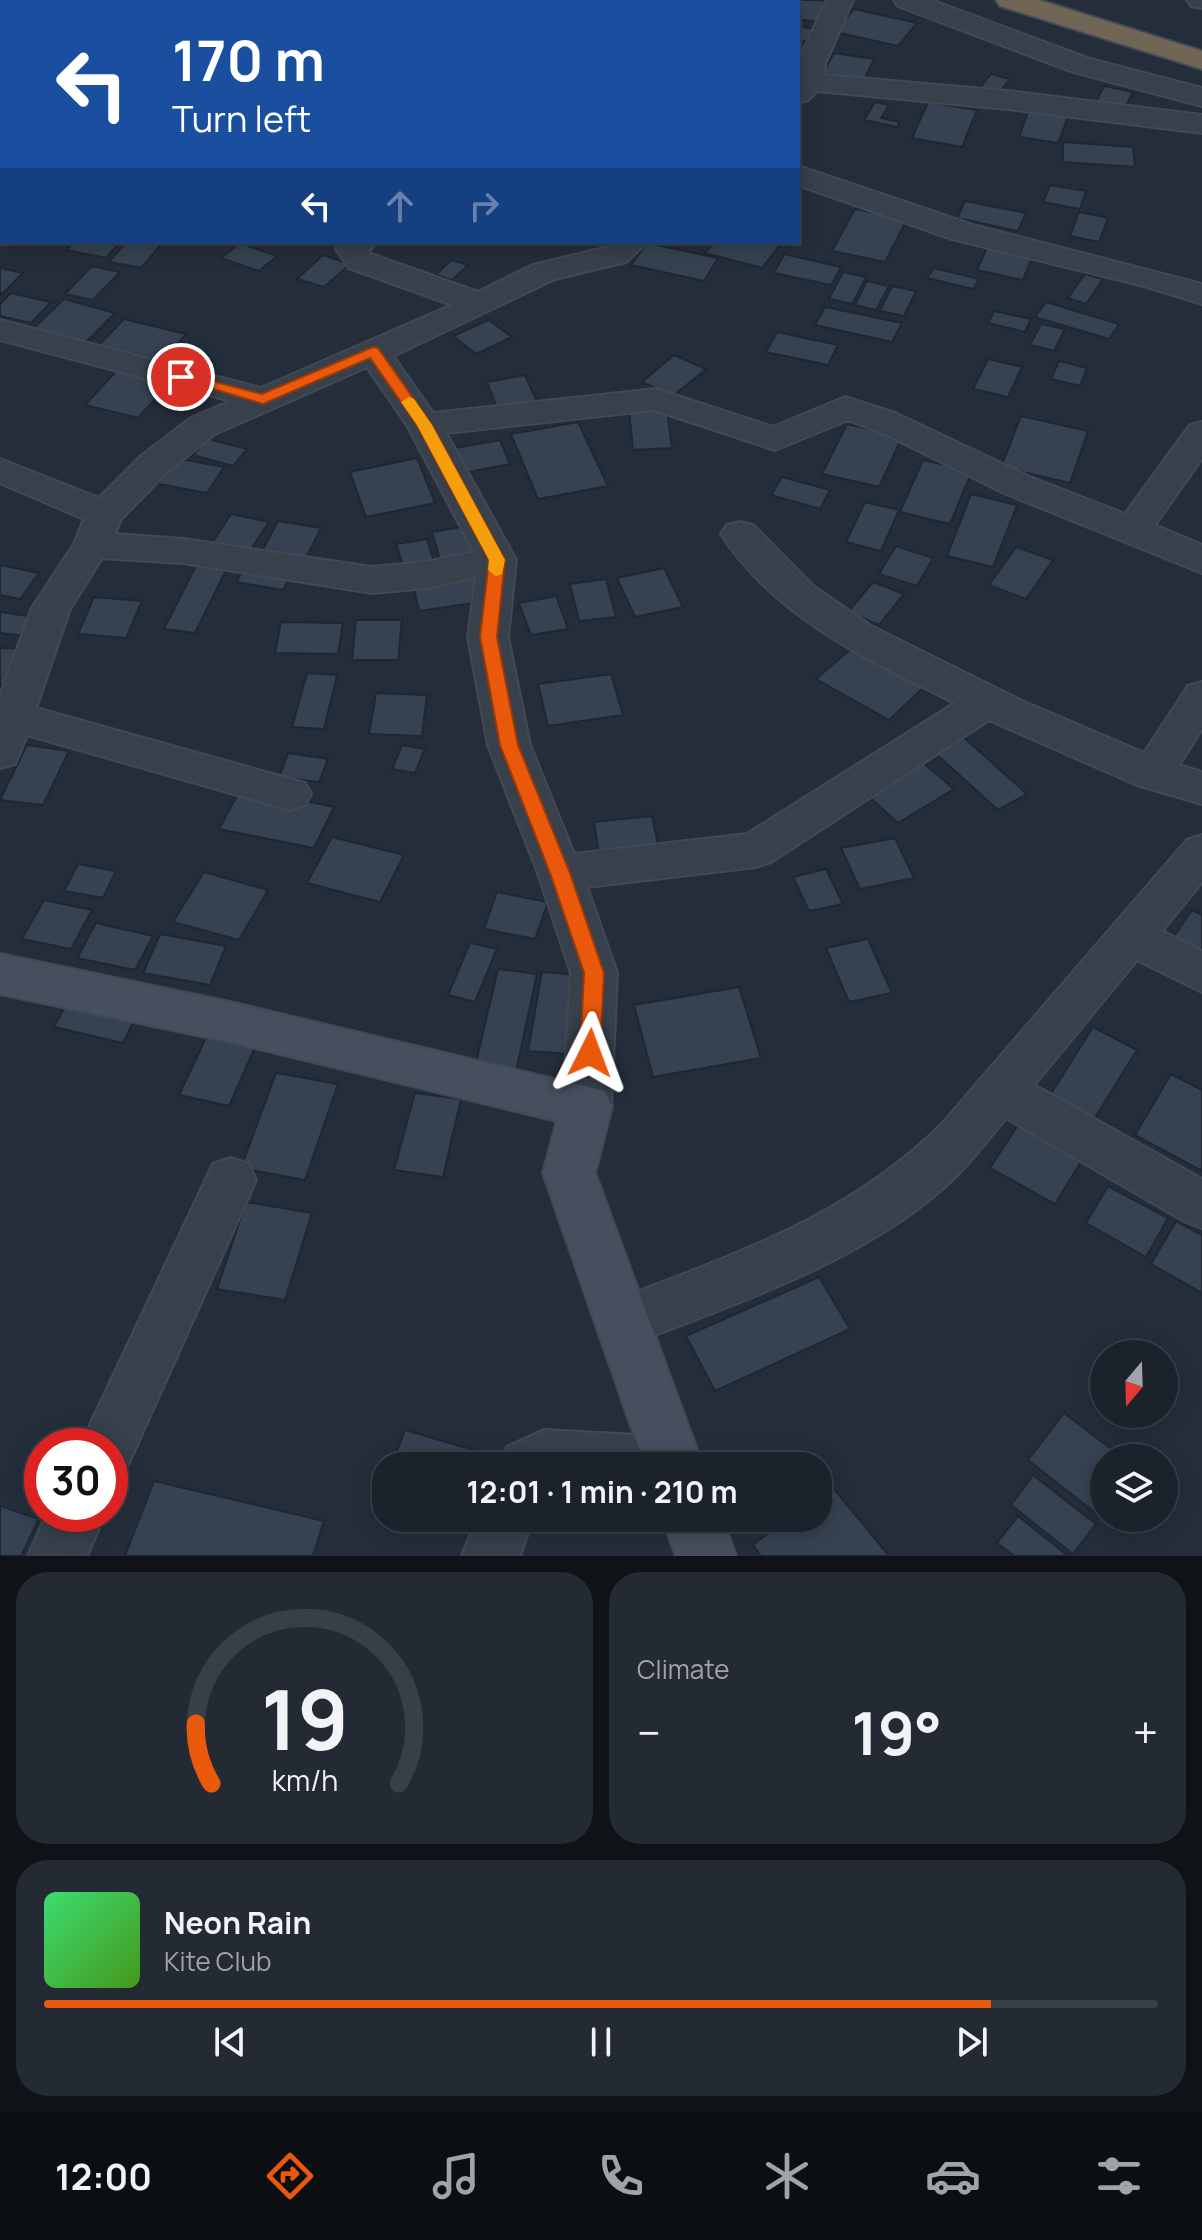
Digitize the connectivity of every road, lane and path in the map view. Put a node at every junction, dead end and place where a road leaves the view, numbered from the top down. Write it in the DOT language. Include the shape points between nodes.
graph roads {
  1 [pos="840,0"];
  2 [pos="907,0"];
  3 [pos="1010,0"];
  4 [pos="1083,0"];
  5 [pos="1202,34"];
  6 [pos="1202,60"];
  7 [pos="804,88"];
  8 [pos="1202,97"];
  9 [pos="1202,124"];
  10 [pos="800,176"];
  11 [pos="358,244"];
  12 [pos="629,244"];
  13 [pos="1202,294"];
  14 [pos="481,304"];
  15 [pos="0,330"];
  16 [pos="373,351"];
  17 [pos="263,399"];
  18 [pos="424,425"];
  19 [pos="1200,441"];
  20 [pos="0,470"];
  21 [pos="1133,529"];
  22 [pos="98,530"];
  23 [pos="740,534"];
  24 [pos="497,560"];
  25 [pos="1202,560"];
  26 [pos="1202,696"];
  27 [pos="987,702"];
  28 [pos="6,734"];
  29 [pos="1152,774"];
  30 [pos="1202,788"];
  31 [pos="290,794"];
  32 [pos="1202,852"];
  33 [pos="560,873"];
  34 [pos="1131,936"];
  35 [pos="1202,973"];
  36 [pos="0,974"];
  37 [pos="999,1090"];
  38 [pos="587,1106"];
  39 [pos="231,1180"];
  40 [pos="1202,1205"];
  41 [pos="623,1322"];
  42 [pos="116,1428"];
  43 [pos="669,1452"];
  44 [pos="68,1532"];
  45 [pos="500,1532"];
  46 [pos="697,1532"];
  47 [pos="57,1556"];
  48 [pos="491,1556"];
  49 [pos="706,1556"];
  1 -- 7 [label="street"];
  2 -- 8 [label="street" via="1080,65"];
  3 -- 6 [label="highway"];
  4 -- 5 [label="highway"];
  7 -- 9 [label="street" via="1007,100"];
  10 -- 13 [label="street" via="963,232"];
  11 -- 14 [label="street" via="352,249 360,261"];
  12 -- 14 [label="street" via="615,255 544,272"];
  14 -- 16 [label="street"];
  15 -- 17 [label="street"];
  16 -- 17 [label="street"];
  16 -- 18 [label="street"];
  17 -- 22 [label="street" via="203,426 154,464"];
  18 -- 21 [label="street" via="656,399 775,439 845,408"];
  18 -- 24 [label="street"];
  19 -- 21 [label="street"];
  20 -- 22 [label="street"];
  21 -- 25 [label="street"];
  22 -- 24 [label="street" via="183,551 372,580"];
  22 -- 28 [label="street" via="51,608"];
  23 -- 27 [label="street" via="812,606"];
  24 -- 33 [label="street" via="488,637 509,745"];
  26 -- 29 [label="street"];
  27 -- 29 [label="street"];
  27 -- 33 [label="street" via="756,850"];
  28 -- 31 [label="street"];
  29 -- 30 [label="street"];
  32 -- 34 [label="street"];
  33 -- 38 [label="street" via="594,973"];
  34 -- 35 [label="street"];
  34 -- 37 [label="street"];
  36 -- 38 [label="street"];
  37 -- 40 [label="street"];
  37 -- 41 [label="street" via="922,1176 859,1219 810,1247"];
  38 -- 41 [label="street" via="569,1173"];
  39 -- 42 [label="street"];
  41 -- 43 [label="street"];
  44 -- 47 [label="street"];
  45 -- 48 [label="street"];
  46 -- 49 [label="street"];
}
